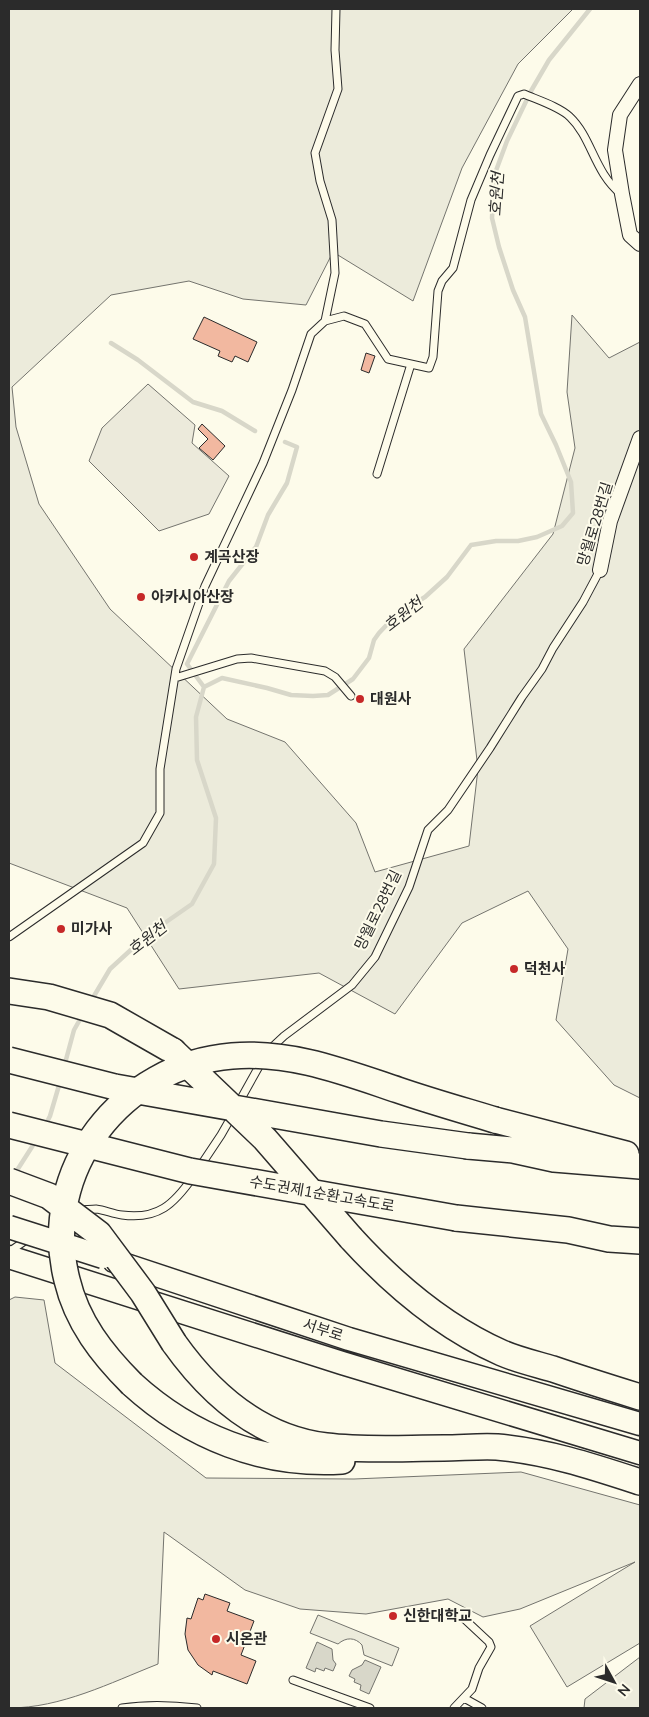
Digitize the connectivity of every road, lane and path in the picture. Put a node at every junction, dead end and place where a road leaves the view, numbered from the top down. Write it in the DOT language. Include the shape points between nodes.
graph roads {
  1 [pos="336,9"];
  2 [pos="640,84"];
  3 [pos="622,194"];
  4 [pos="640,244"];
  5 [pos="325,322"];
  6 [pos="411,364"];
  7 [pos="640,438"];
  8 [pos="377,474"];
  9 [pos="600,570"];
  10 [pos="175,678"];
  11 [pos="351,696"];
  12 [pos="9,937"];
  13 [pos="9,991"];
  14 [pos="9,1060"];
  15 [pos="9,1125"];
  16 [pos="640,1157"];
  17 [pos="640,1166"];
  18 [pos="9,1182"];
  19 [pos="52,1225"];
  20 [pos="9,1227"];
  21 [pos="45,1229"];
  22 [pos="640,1241"];
  23 [pos="9,1252"];
  24 [pos="9,1256"];
  25 [pos="640,1397"];
  26 [pos="640,1424"];
  27 [pos="452,1448"];
  28 [pos="640,1453"];
  29 [pos="640,1482"];
  30 [pos="459,1614"];
  31 [pos="293,1680"];
  32 [pos="464,1698"];
  33 [pos="122,1708"];
  34 [pos="197,1708"];
  35 [pos="370,1708"];
  36 [pos="454,1708"];
  37 [pos="482,1708"];
  1 -- 5 [label="lane" via="338,89 315,153 332,220 335,273"];
  2 -- 3 [label="street" via="620,115 616,150"];
  3 -- 4 [label="street" via="630,235"];
  3 -- 6 [label="lane" via="611,186 579,126 568,115 524,94 518,96 471,200 453,268 438,291 433,357 429,368"];
  5 -- 6 [label="lane" via="344,316 365,324 388,359"];
  5 -- 10 [label="lane" via="311,334 263,463 205,586"];
  6 -- 8 [label="lane"];
  7 -- 9 [label="street, 망월로28번길" via="610,522"];
  9 -- 19 [label="lane, 망월로28번길" via="542,669 490,748 448,810 428,830 409,887 375,957 352,984 284,1036 266,1054 222,1135 188,1184 162,1210 147,1215 124,1216 95,1209 78,1210"];
  10 -- 11 [label="lane" via="251,658 325,671 335,677"];
  10 -- 12 [label="lane" via="160,769 160,813 143,843"];
  13 -- 25 [label="highway, bridge" via="49,997 110,1015 173,1051 265,1139 388,1276 448,1323 513,1357"];
  14 -- 17 [label="highway, bridge" via="115,1087 381,1134 513,1150 554,1159"];
  15 -- 22 [label="highway, 수도권제1순환고속도로, bridge" via="190,1171 456,1218"];
  16 -- 27 [label="highway, bridge" via="495,1120 324,1066 269,1056 234,1055 204,1060 148,1083 118,1107 90,1142 73,1172 65,1199 62,1218 64,1270 77,1310 103,1354 161,1409 222,1442 261,1455 291,1460 332,1461"];
  18 -- 27 [label="highway, bridge" via="49,1196 98,1234 200,1375 229,1404 261,1426 293,1439 340,1447"];
  20 -- 26 [label="highway, 서부로, bridge" via="349,1339"];
  21 -- 23 [label="lane"];
  24 -- 28 [label="highway, 서부로" via="342,1363"];
  27 -- 29 [label="highway" via="494,1447 530,1451"];
  30 -- 32 [label="lane" via="491,1647 472,1689"];
  31 -- 35 [label="lane"];
  32 -- 36 [label="lane"];
  32 -- 37 [label="lane"];
  33 -- 34 [label="lane" via="173,1705"];
}
